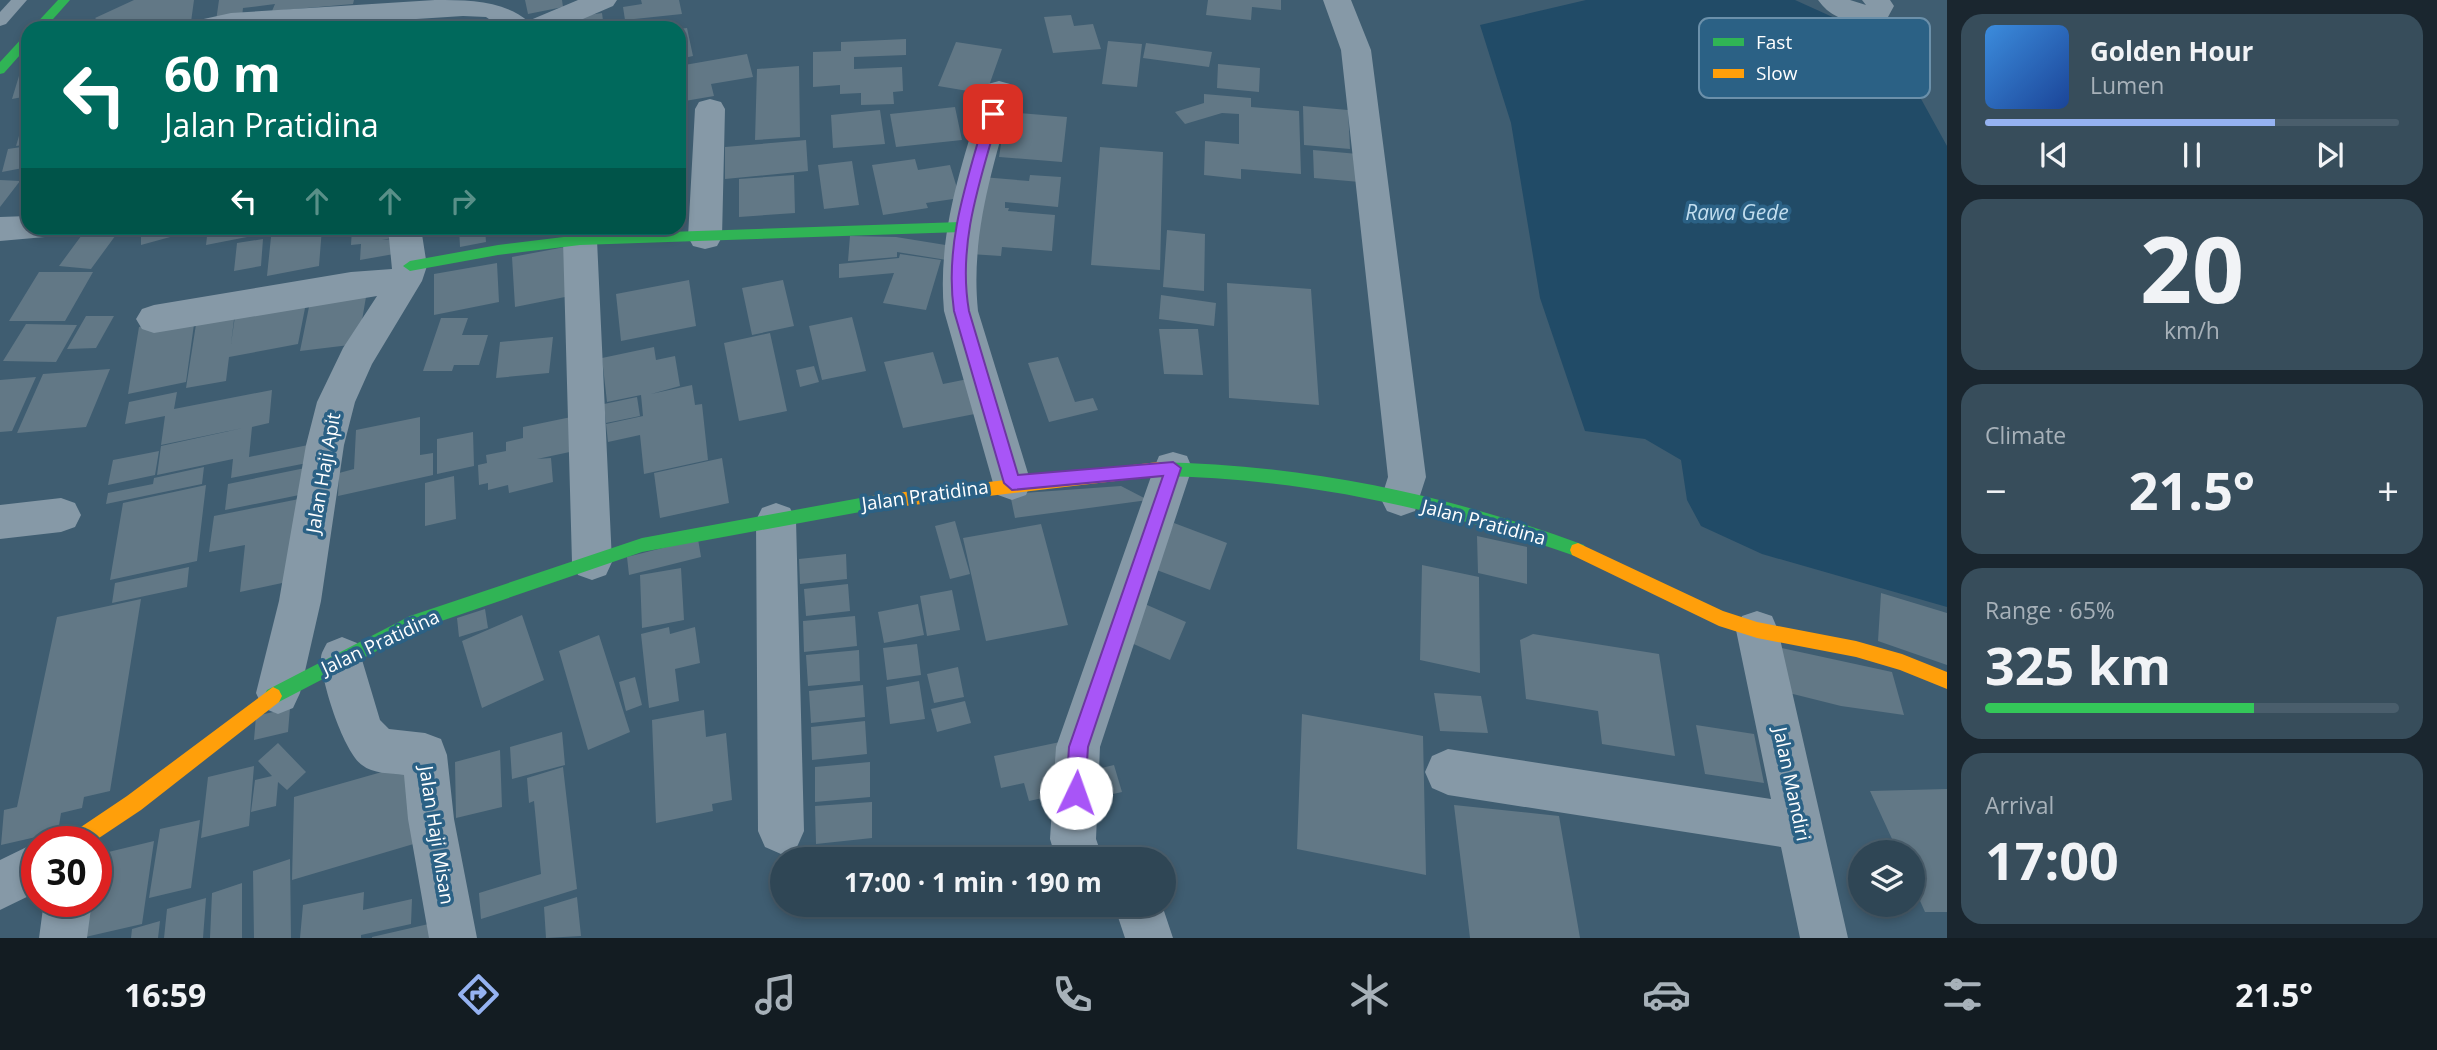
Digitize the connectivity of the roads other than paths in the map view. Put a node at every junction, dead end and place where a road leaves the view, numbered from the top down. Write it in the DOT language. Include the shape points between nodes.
graph roads {
  1 [pos="19,0"];
  2 [pos="64,0"];
  3 [pos="603,0"];
  4 [pos="1337,0"];
  5 [pos="1832,0"];
  6 [pos="1876,0"];
  7 [pos="0,21"];
  8 [pos="44,21"];
  9 [pos="285,21"];
  10 [pos="512,21"];
  11 [pos="554,21"];
  12 [pos="21,49"];
  13 [pos="11,64"];
  14 [pos="999,91"];
  15 [pos="710,109"];
  16 [pos="961,227"];
  17 [pos="21,228"];
  18 [pos="0,229"];
  19 [pos="405,235"];
  20 [pos="705,237"];
  21 [pos="580,240"];
  22 [pos="407,273"];
  23 [pos="154,319"];
  24 [pos="1173,468"];
  25 [pos="1012,483"];
  26 [pos="1401,499"];
  27 [pos="61,514"];
  28 [pos="776,520"];
  29 [pos="0,522"];
  30 [pos="592,562"];
  31 [pos="1756,630"];
  32 [pos="342,657"];
  33 [pos="1947,681"];
  34 [pos="278,693"];
  35 [pos="1448,772"];
  36 [pos="100,826"];
  37 [pos="1801,827"];
  38 [pos="781,831"];
  39 [pos="1075,847"];
  40 [pos="21,875"];
  41 [pos="0,886"];
  42 [pos="65,917"];
  43 [pos="1142,917"];
  44 [pos="62,938"];
  45 [pos="453,938"];
  46 [pos="1149,938"];
  47 [pos="1824,938"];
  1 -- 7 [label="lane"];
  2 -- 8 [label="street"];
  3 -- 11 [label="street"];
  4 -- 26 [label="street" via="1356,50 1407,478"];
  5 -- 6 [label="street" via="1860,15 1878,11"];
  9 -- 10 [label="street" via="472,7 491,8"];
  12 -- 13 [label="street"];
  14 -- 16 [label="street"];
  15 -- 20 [label="street"];
  16 -- 20 [label="street"];
  16 -- 25 [label="street" via="957,285 961,311"];
  17 -- 18 [label="street"];
  19 -- 22 [label="street"];
  20 -- 21 [label="street"];
  21 -- 22 [label="street" via="498,250"];
  21 -- 30 [label="street"];
  22 -- 23 [label="street"];
  22 -- 34 [label="street, Jalan Haji Apit" via="356,358 337,402"];
  24 -- 25 [label="street, Jalan Pratidina"];
  24 -- 26 [label="street, Jalan Pratidina" via="1291,475"];
  24 -- 39 [label="street" via="1078,747"];
  25 -- 28 [label="street, Jalan Pratidina"];
  26 -- 31 [label="street, Jalan Pratidina" via="1531,532 1581,551 1718,618"];
  27 -- 29 [label="street"];
  28 -- 30 [label="street, Jalan Pratidina" via="642,545"];
  28 -- 38 [label="street"];
  30 -- 32 [label="street, Jalan Pratidina" via="416,622"];
  31 -- 33 [label="street, Jalan Pratidina" via="1856,649"];
  31 -- 37 [label="street, Jalan Mandiri"];
  32 -- 34 [label="street, Jalan Pratidina"];
  32 -- 45 [label="street, Jalan Haji Misan" via="361,732 378,750 425,755 431,819"];
  34 -- 36 [label="street, Jalan Pratidina"];
  35 -- 37 [label="street"];
  37 -- 47 [label="street, Jalan Mandiri"];
  40 -- 41 [label="street"];
  42 -- 44 [label="street"];
  43 -- 46 [label="street"];
}
